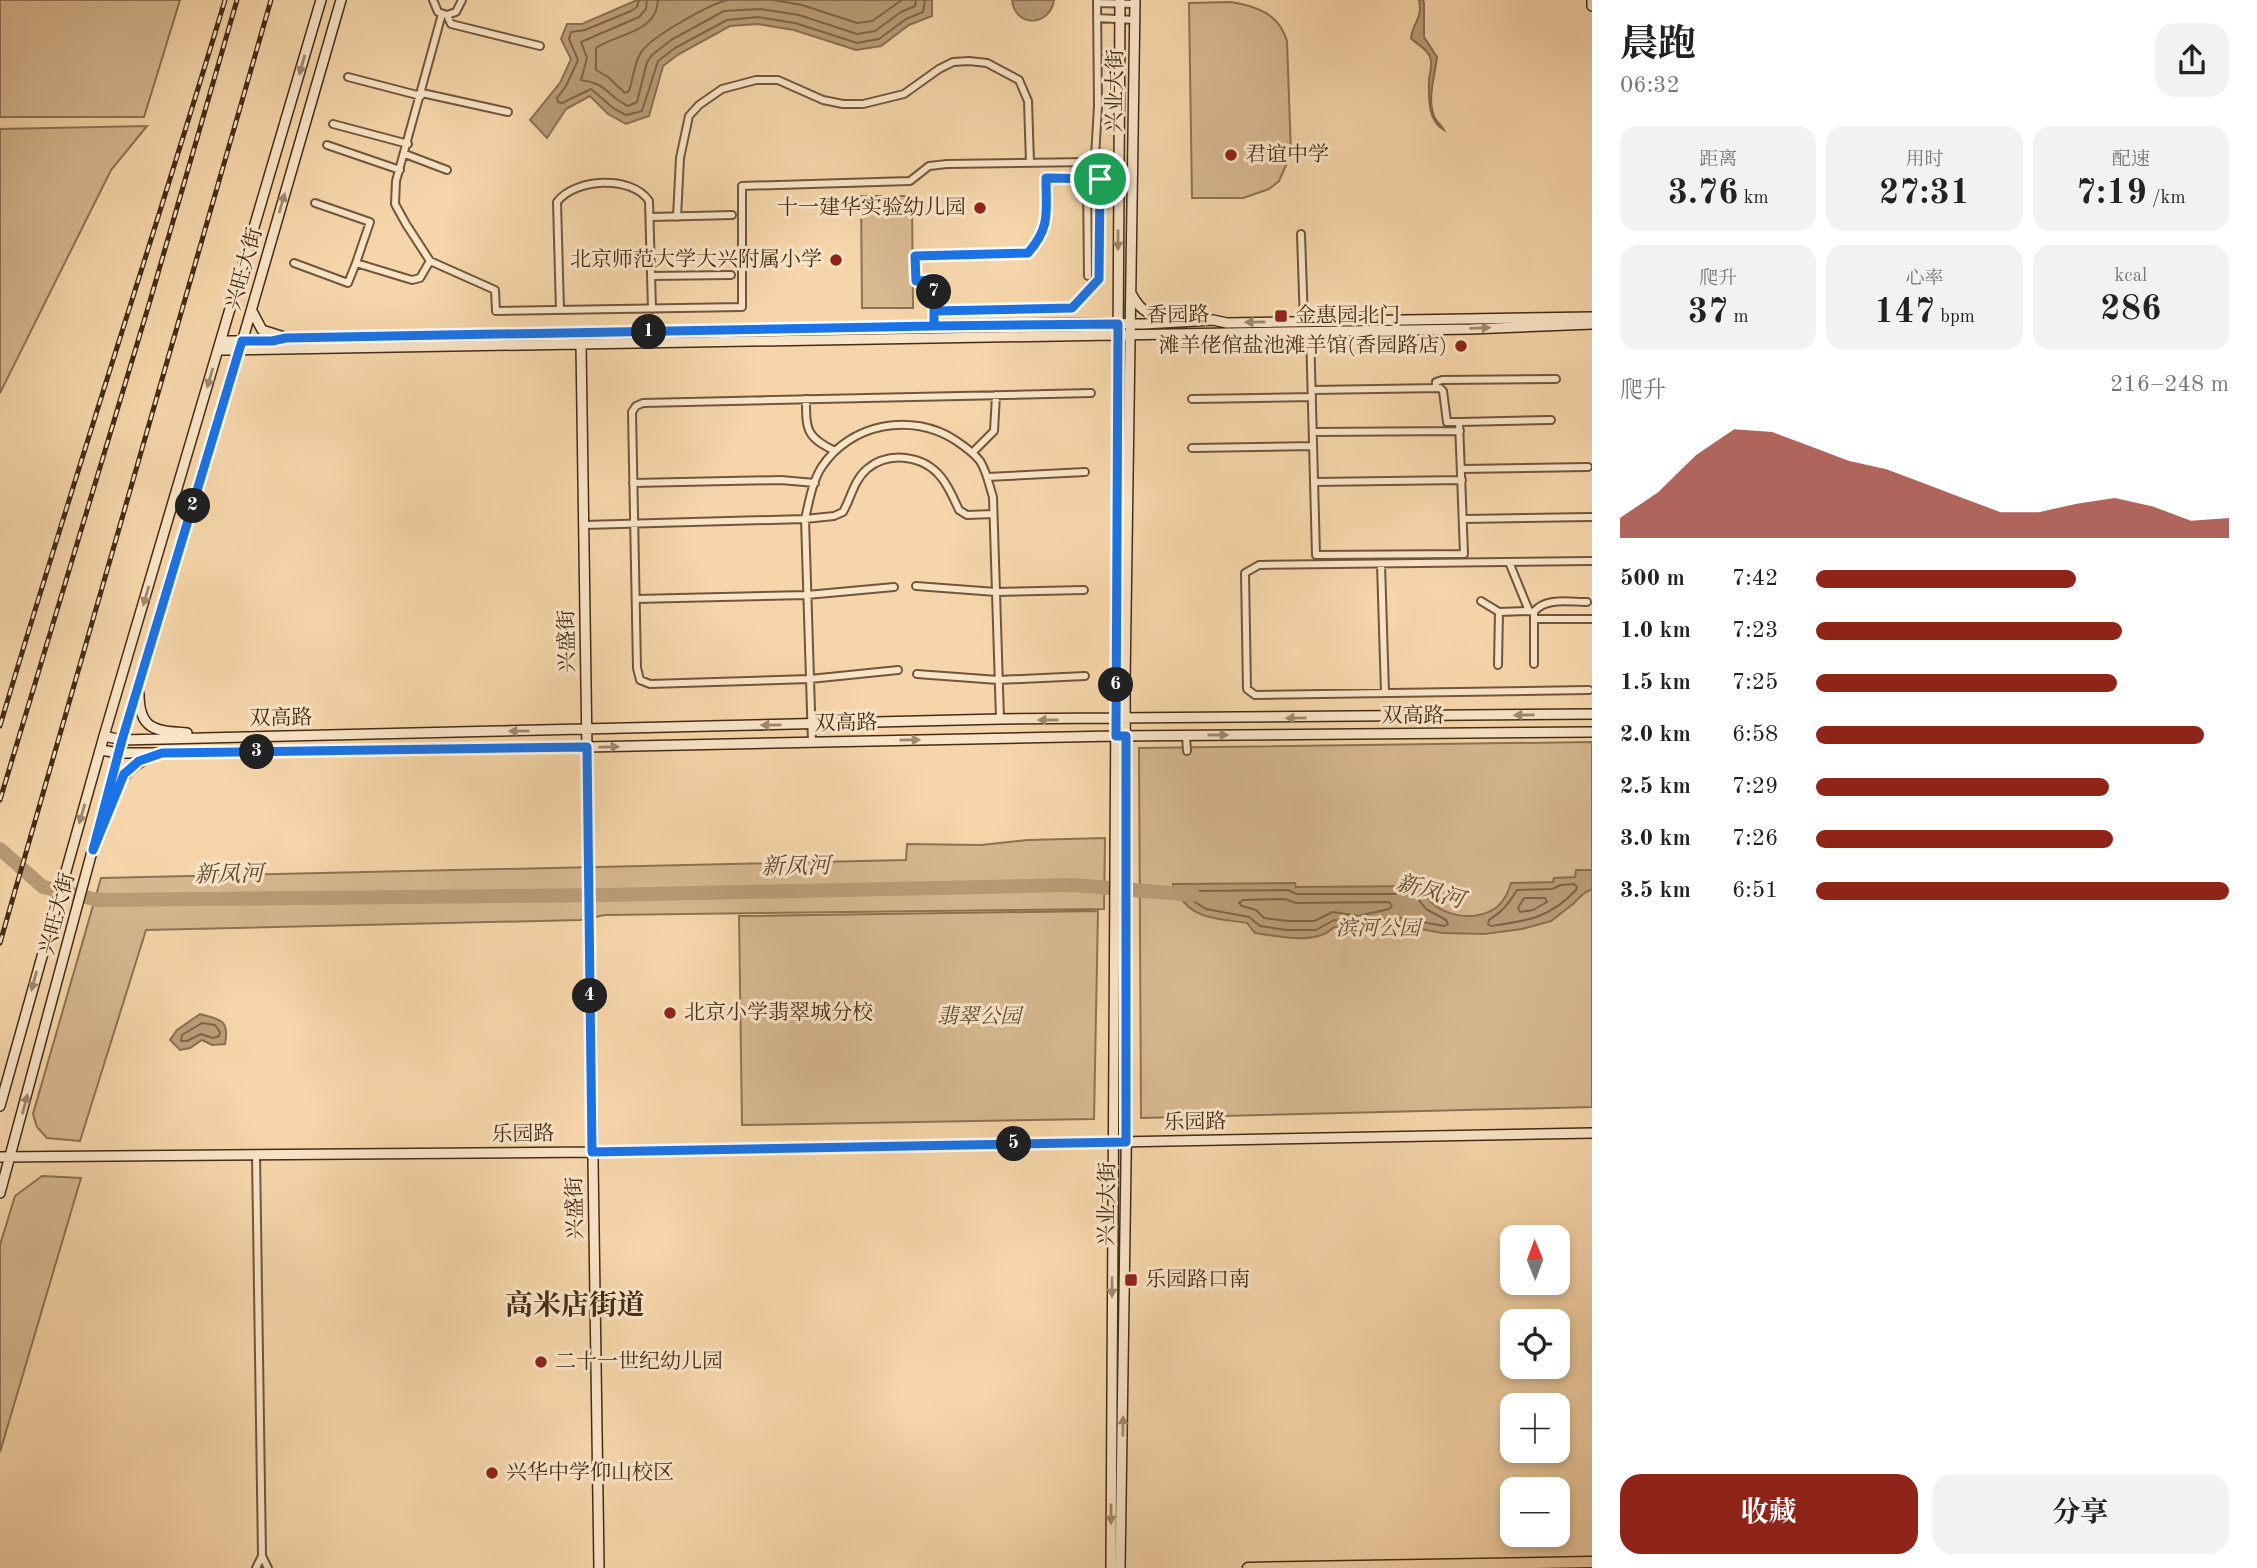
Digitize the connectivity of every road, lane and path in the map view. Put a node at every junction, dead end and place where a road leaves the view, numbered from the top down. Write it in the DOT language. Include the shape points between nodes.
graph roads {
  1 [pos="321,0"];
  2 [pos="341,0"];
  3 [pos="433,0"];
  4 [pos="462,0"];
  5 [pos="1592,0"];
  6 [pos="1097,1"];
  7 [pos="1120,2"];
  8 [pos="1135,2"];
  9 [pos="1592,6"];
  10 [pos="445,14"];
  11 [pos="1097,18"];
  12 [pos="1120,19"];
  13 [pos="1135,20"];
  14 [pos="540,46"];
  15 [pos="348,77"];
  16 [pos="421,94"];
  17 [pos="508,112"];
  18 [pos="333,124"];
  19 [pos="408,144"];
  20 [pos="327,145"];
  21 [pos="405,154"];
  22 [pos="1030,163"];
  23 [pos="400,170"];
  24 [pos="447,170"];
  25 [pos="1087,178"];
  26 [pos="315,202"];
  27 [pos="732,215"];
  28 [pos="677,216"];
  29 [pos="650,217"];
  30 [pos="1301,234"];
  31 [pos="430,261"];
  32 [pos="295,263"];
  33 [pos="356,263"];
  34 [pos="731,275"];
  35 [pos="651,276"];
  36 [pos="1088,276"];
  37 [pos="1132,293"];
  38 [pos="652,309"];
  39 [pos="251,310"];
  40 [pos="559,310"];
  41 [pos="934,311"];
  42 [pos="1592,317"];
  43 [pos="1185,320"];
  44 [pos="1118,324"];
  45 [pos="1592,324"];
  46 [pos="934,326"];
  47 [pos="1306,328"];
  48 [pos="1131,329"];
  49 [pos="1118,335"];
  50 [pos="286,338"];
  51 [pos="582,344"];
  52 [pos="241,345"];
  53 [pos="220,346"];
  54 [pos="1556,379"];
  55 [pos="1436,388"];
  56 [pos="1091,393"];
  57 [pos="1312,394"];
  58 [pos="996,395"];
  59 [pos="806,399"];
  60 [pos="1192,399"];
  61 [pos="1551,420"];
  62 [pos="1459,422"];
  63 [pos="1460,431"];
  64 [pos="1313,432"];
  65 [pos="1313,446"];
  66 [pos="1192,448"];
  67 [pos="835,451"];
  68 [pos="972,453"];
  69 [pos="1588,467"];
  70 [pos="1461,468"];
  71 [pos="1085,472"];
  72 [pos="987,477"];
  73 [pos="1462,480"];
  74 [pos="1314,482"];
  75 [pos="634,483"];
  76 [pos="815,483"];
  77 [pos="993,514"];
  78 [pos="1591,517"];
  79 [pos="805,519"];
  80 [pos="1463,519"];
  81 [pos="635,524"];
  82 [pos="584,526"];
  83 [pos="1592,561"];
  84 [pos="1508,562"];
  85 [pos="1381,564"];
  86 [pos="916,586"];
  87 [pos="894,587"];
  88 [pos="1084,590"];
  89 [pos="996,592"];
  90 [pos="807,595"];
  91 [pos="636,599"];
  92 [pos="1481,601"];
  93 [pos="1587,602"];
  94 [pos="1499,612"];
  95 [pos="1532,614"];
  96 [pos="1591,619"];
  97 [pos="1534,664"];
  98 [pos="1499,665"];
  99 [pos="898,670"];
  100 [pos="917,674"];
  101 [pos="1085,676"];
  102 [pos="810,680"];
  103 [pos="998,680"];
  104 [pos="139,685"];
  105 [pos="1590,690"];
  106 [pos="117,693"];
  107 [pos="1385,693"];
  108 [pos="135,697"];
  109 [pos="1592,714"];
  110 [pos="1000,719"];
  111 [pos="1121,720"];
  112 [pos="812,724"];
  113 [pos="587,730"];
  114 [pos="1592,732"];
  115 [pos="104,736"];
  116 [pos="1121,736"];
  117 [pos="1186,736"];
  118 [pos="220,738"];
  119 [pos="122,740"];
  120 [pos="812,743"];
  121 [pos="587,747"];
  122 [pos="101,750"];
  123 [pos="1187,751"];
  124 [pos="162,753"];
  125 [pos="119,754"];
  126 [pos="94,774"];
  127 [pos="111,779"];
  128 [pos="93,850"];
  129 [pos="1121,900"];
  130 [pos="0,1106"];
  131 [pos="1592,1133"];
  132 [pos="1113,1142"];
  133 [pos="1126,1142"];
  134 [pos="592,1152"];
  135 [pos="256,1155"];
  136 [pos="0,1157"];
  137 [pos="11,1157"];
  138 [pos="0,1194"];
  139 [pos="262,1556"];
  140 [pos="1592,1562"];
  141 [pos="256,1568"];
  142 [pos="268,1568"];
  143 [pos="599,1568"];
  144 [pos="1111,1568"];
  145 [pos="1121,1568"];
  146 [pos="1248,1568"];
  1 -- 53 [label="street, 兴旺大街, one-way"];
  39 -- 2 [label="street, 兴旺大街, one-way"];
  3 -- 10 [label="street" via="435,8"];
  4 -- 10 [label="street" via="456,12"];
  5 -- 9 [label="street"];
  6 -- 7 [label="street"];
  6 -- 11 [label="street"];
  7 -- 8 [label="street"];
  7 -- 12 [label="street, 兴业大街"];
  8 -- 13 [label="street, 兴业大街"];
  10 -- 14 [label="street" via="452,24"];
  10 -- 16 [label="street"];
  11 -- 12 [label="street"];
  11 -- 22 [label="street" via="1095,157 1091,162"];
  12 -- 13 [label="street"];
  12 -- 44 [label="street, 兴业大街, one-way"];
  13 -- 37 [label="street, 兴业大街"];
  15 -- 16 [label="street"];
  16 -- 17 [label="street"];
  16 -- 19 [label="street"];
  18 -- 19 [label="street"];
  19 -- 21 [label="street"];
  20 -- 23 [label="street"];
  21 -- 23 [label="street"];
  21 -- 24 [label="street"];
  22 -- 28 [label="street" via="1028,100 1019,80 988,63 953,62 904,94 863,104 823,100 778,80 756,80 722,89 690,116 680,158"];
  22 -- 38 [label="street" via="929,166 910,181 742,186 743,307"];
  23 -- 31 [label="street" via="395,204"];
  25 -- 36 [label="street"];
  25 -- 41 [label="street" via="1100,179 1099,279 1072,308"];
  25 -- 41 [label="street" via="1046,178 1046,224 1028,253 915,256 916,281 934,280"];
  26 -- 33 [label="street" via="370,222"];
  27 -- 28 [label="street"];
  28 -- 29 [label="street"];
  29 -- 35 [label="street"];
  29 -- 40 [label="street" via="644,193 630,187 592,184 562,195 557,202"];
  30 -- 47 [label="street"];
  31 -- 33 [label="street" via="420,278 412,280"];
  31 -- 40 [label="street" via="495,290 496,311"];
  32 -- 33 [label="street" via="348,283"];
  34 -- 35 [label="street"];
  35 -- 38 [label="street"];
  37 -- 43 [label="street" via="1148,314"];
  37 -- 48 [label="street, 兴业大街"];
  38 -- 40 [label="street"];
  39 -- 50 [label="street" via="262,330"];
  39 -- 52 [label="street, 兴旺大街"];
  41 -- 46 [label="street"];
  42 -- 47 [label="street, 香园路"];
  47 -- 43 [label="street, 香园路, one-way"];
  43 -- 48 [label="street, 香园路"];
  44 -- 46 [label="street, 香园路"];
  44 -- 48 [label="street, 香园路"];
  44 -- 49 [label="street, 兴业大街"];
  47 -- 45 [label="street, 香园路, one-way"];
  46 -- 50 [label="street, 香园路"];
  47 -- 48 [label="street, 香园路"];
  47 -- 57 [label="street"];
  48 -- 49 [label="street, 香园路"];
  48 -- 111 [label="street, 兴业大街"];
  49 -- 51 [label="street, 香园路"];
  49 -- 111 [label="street, 兴业大街"];
  50 -- 52 [label="street, 香园路"];
  51 -- 52 [label="street, 香园路"];
  51 -- 82 [label="street, 兴盛街"];
  52 -- 53 [label="street, 香园路"];
  52 -- 104 [label="street, 兴旺大街"];
  53 -- 106 [label="street, 兴旺大街, one-way"];
  54 -- 55 [label="street" via="1442,380"];
  55 -- 57 [label="street"];
  55 -- 62 [label="street" via="1443,391 1447,422"];
  56 -- 58 [label="street"];
  57 -- 60 [label="street"];
  57 -- 64 [label="street"];
  58 -- 59 [label="street"];
  58 -- 68 [label="street" via="994,431"];
  59 -- 67 [label="street" via="808,432 816,442"];
  59 -- 75 [label="street" via="643,402 632,412"];
  61 -- 62 [label="street"];
  62 -- 63 [label="street"];
  63 -- 64 [label="street"];
  63 -- 70 [label="street"];
  64 -- 65 [label="street"];
  65 -- 66 [label="street"];
  65 -- 74 [label="street"];
  67 -- 68 [label="street" via="856,436 900,424 938,430"];
  67 -- 76 [label="street"];
  68 -- 72 [label="street"];
  69 -- 70 [label="street"];
  70 -- 73 [label="street"];
  71 -- 72 [label="street"];
  72 -- 77 [label="street"];
  73 -- 74 [label="street"];
  73 -- 80 [label="street"];
  74 -- 80 [label="street" via="1316,555 1465,554"];
  75 -- 76 [label="street"];
  75 -- 81 [label="street"];
  76 -- 79 [label="street"];
  77 -- 79 [label="street" via="959,510 940,475 904,457 884,460 866,470 843,512"];
  77 -- 89 [label="street"];
  78 -- 80 [label="street"];
  79 -- 81 [label="street"];
  79 -- 90 [label="street"];
  81 -- 82 [label="street"];
  81 -- 91 [label="street"];
  82 -- 113 [label="street, 兴盛街"];
  83 -- 84 [label="street"];
  84 -- 85 [label="street"];
  84 -- 95 [label="street"];
  85 -- 107 [label="street"];
  85 -- 107 [label="street" via="1259,565 1245,573 1247,690 1255,695"];
  86 -- 89 [label="street"];
  87 -- 90 [label="street"];
  88 -- 89 [label="street"];
  89 -- 103 [label="street"];
  90 -- 91 [label="street"];
  90 -- 102 [label="street"];
  91 -- 102 [label="street" via="640,680 650,684"];
  92 -- 94 [label="street"];
  93 -- 95 [label="street" via="1548,603"];
  94 -- 95 [label="street"];
  94 -- 98 [label="street"];
  95 -- 96 [label="street"];
  95 -- 97 [label="street"];
  99 -- 102 [label="street"];
  100 -- 103 [label="street"];
  101 -- 103 [label="street"];
  102 -- 112 [label="street"];
  103 -- 110 [label="street"];
  104 -- 108 [label="street, 兴旺大街"];
  104 -- 118 [label="street" via="141,713 154,729"];
  105 -- 107 [label="street"];
  106 -- 108 [label="street" via="124,701"];
  106 -- 115 [label="street, 兴旺大街"];
  108 -- 119 [label="street, 兴旺大街"];
  109 -- 111 [label="street, 双高路, one-way"];
  111 -- 110 [label="street, 双高路, one-way"];
  110 -- 112 [label="street, 双高路"];
  111 -- 116 [label="street, 兴业大街"];
  112 -- 113 [label="street, 双高路, one-way"];
  112 -- 120 [label="street"];
  113 -- 118 [label="street, 双高路, one-way"];
  113 -- 121 [label="street, 兴盛街"];
  117 -- 114 [label="street, 双高路, one-way"];
  115 -- 119 [label="street, 双高路"];
  115 -- 122 [label="street, 兴旺大街"];
  116 -- 117 [label="street, 双高路"];
  120 -- 116 [label="street, 双高路, one-way"];
  116 -- 129 [label="street, 兴业大街"];
  117 -- 123 [label="street"];
  118 -- 119 [label="street, 双高路"];
  119 -- 125 [label="street, 兴旺大街"];
  121 -- 120 [label="street, 双高路, one-way"];
  121 -- 124 [label="street, 双高路"];
  121 -- 134 [label="street, 兴盛街"];
  122 -- 125 [label="street, 双高路"];
  122 -- 126 [label="street, 兴旺大街"];
  124 -- 125 [label="street, 双高路"];
  124 -- 128 [label="street" via="139,761 124,774"];
  125 -- 127 [label="street, 兴旺大街"];
  126 -- 127 [label="street" via="106,770"];
  126 -- 130 [label="street, 兴旺大街, one-way"];
  127 -- 128 [label="street, 兴旺大街"];
  137 -- 128 [label="street, 兴旺大街, one-way"];
  129 -- 132 [label="street, 兴业大街"];
  129 -- 133 [label="street, 兴业大街"];
  131 -- 133 [label="street, 乐园路"];
  132 -- 133 [label="street, 乐园路"];
  132 -- 134 [label="street, 乐园路"];
  132 -- 144 [label="street, 兴业大街, one-way"];
  145 -- 133 [label="street, 兴业大街, one-way"];
  134 -- 135 [label="street, 乐园路"];
  134 -- 143 [label="street, 兴盛街"];
  135 -- 137 [label="street, 乐园路"];
  135 -- 139 [label="street"];
  136 -- 137 [label="street, 乐园路"];
  137 -- 138 [label="street, 兴旺大街"];
  139 -- 141 [label="street"];
  139 -- 142 [label="street"];
  140 -- 146 [label="main road"];
}
